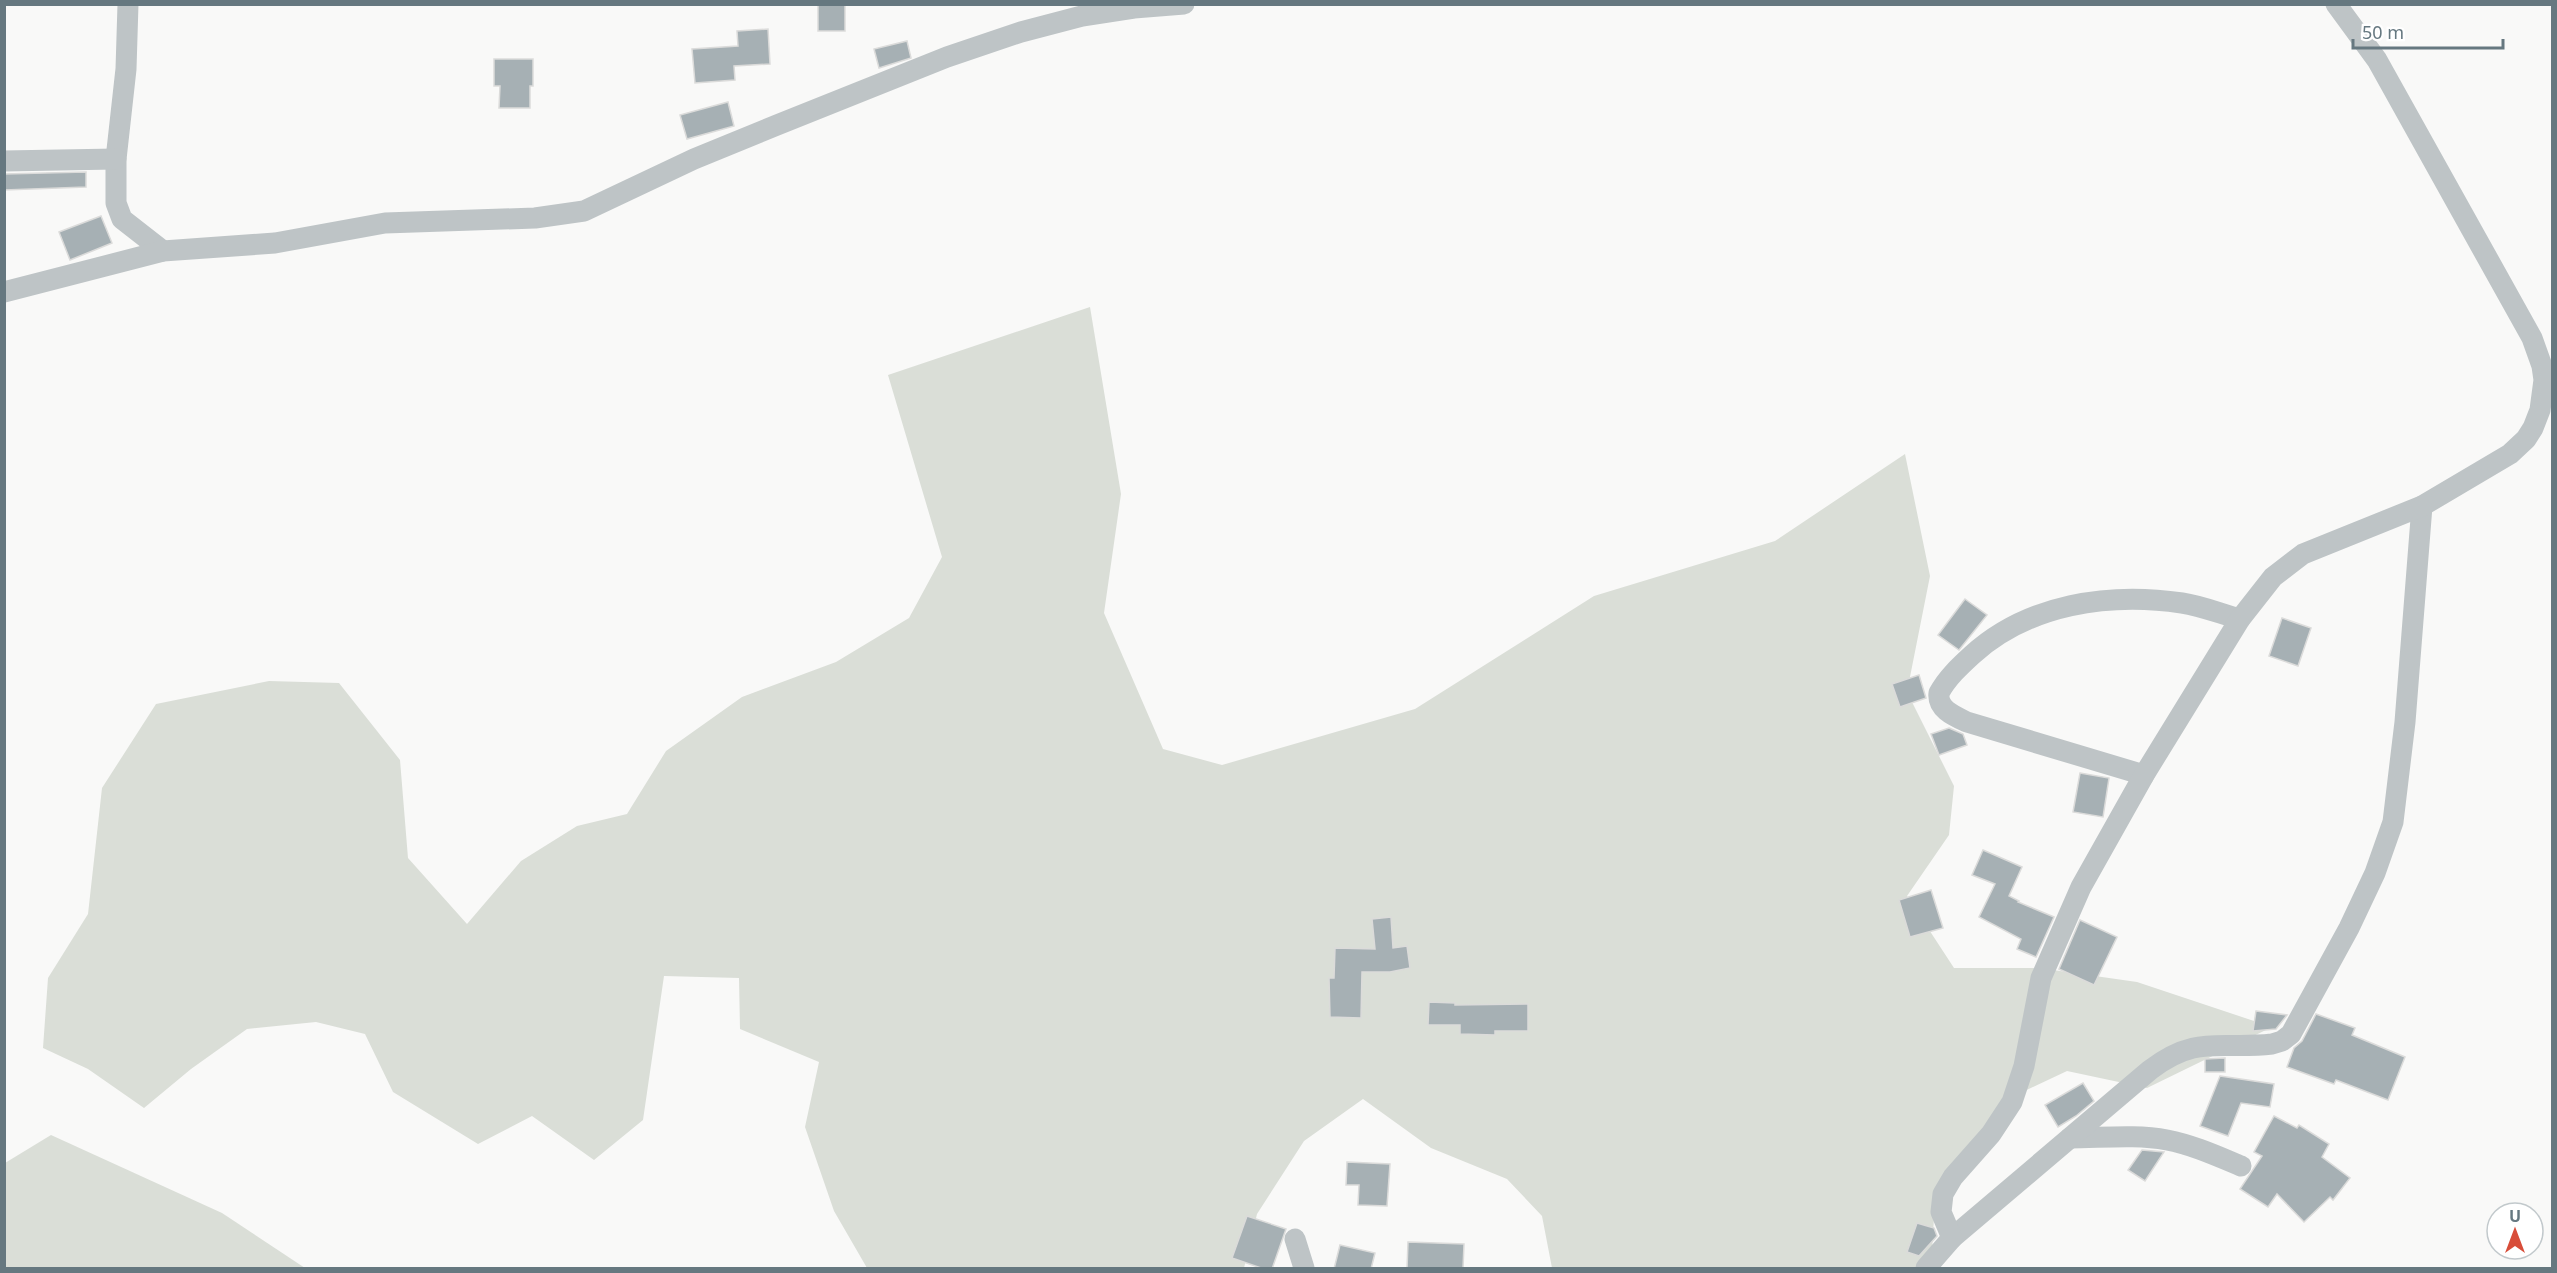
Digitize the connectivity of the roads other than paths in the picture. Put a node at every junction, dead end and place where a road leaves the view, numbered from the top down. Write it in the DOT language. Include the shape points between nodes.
graph roads {
  1 [pos="128,4"];
  2 [pos="1184,4"];
  3 [pos="2336,4"];
  4 [pos="116,159"];
  5 [pos="4,161"];
  6 [pos="163,250"];
  7 [pos="4,292"];
  8 [pos="2422,506"];
  9 [pos="2240,620"];
  10 [pos="2144,775"];
  11 [pos="2070,1138"];
  12 [pos="2241,1166"];
  13 [pos="1952,1238"];
  14 [pos="1295,1239"];
  15 [pos="1304,1269"];
  16 [pos="1926,1269"];
  1 -- 4 [label="street" via="126,69"];
  2 -- 6 [label="street" via="1092,15 1021,32 947,57 694,159 584,211 536,218 384,223 275,243"];
  3 -- 8 [label="street" via="2377,60 2414,123 2532,338 2542,366 2540,410 2526,439 2510,454"];
  4 -- 5 [label="street"];
  4 -- 6 [label="street" via="116,203 120,215"];
  6 -- 7 [label="street"];
  8 -- 9 [label="street" via="2302,554 2273,577"];
  8 -- 11 [label="street" via="2393,822 2362,901 2291,1034 2277,1043 2261,1046 2196,1046 2175,1053"];
  9 -- 10 [label="street"];
  9 -- 10 [label="street" via="2185,603 2116,599 2074,604 2020,621 1991,638 1963,663 1939,693 1946,710 1967,722"];
  10 -- 13 [label="street" via="2081,887 2041,978 2024,1066 2012,1102 1943,1194 1941,1212"];
  11 -- 12 [label="street" via="2166,1140"];
  11 -- 13 [label="street"];
  13 -- 16 [label="street"];
  14 -- 15 [label="street"];
}
